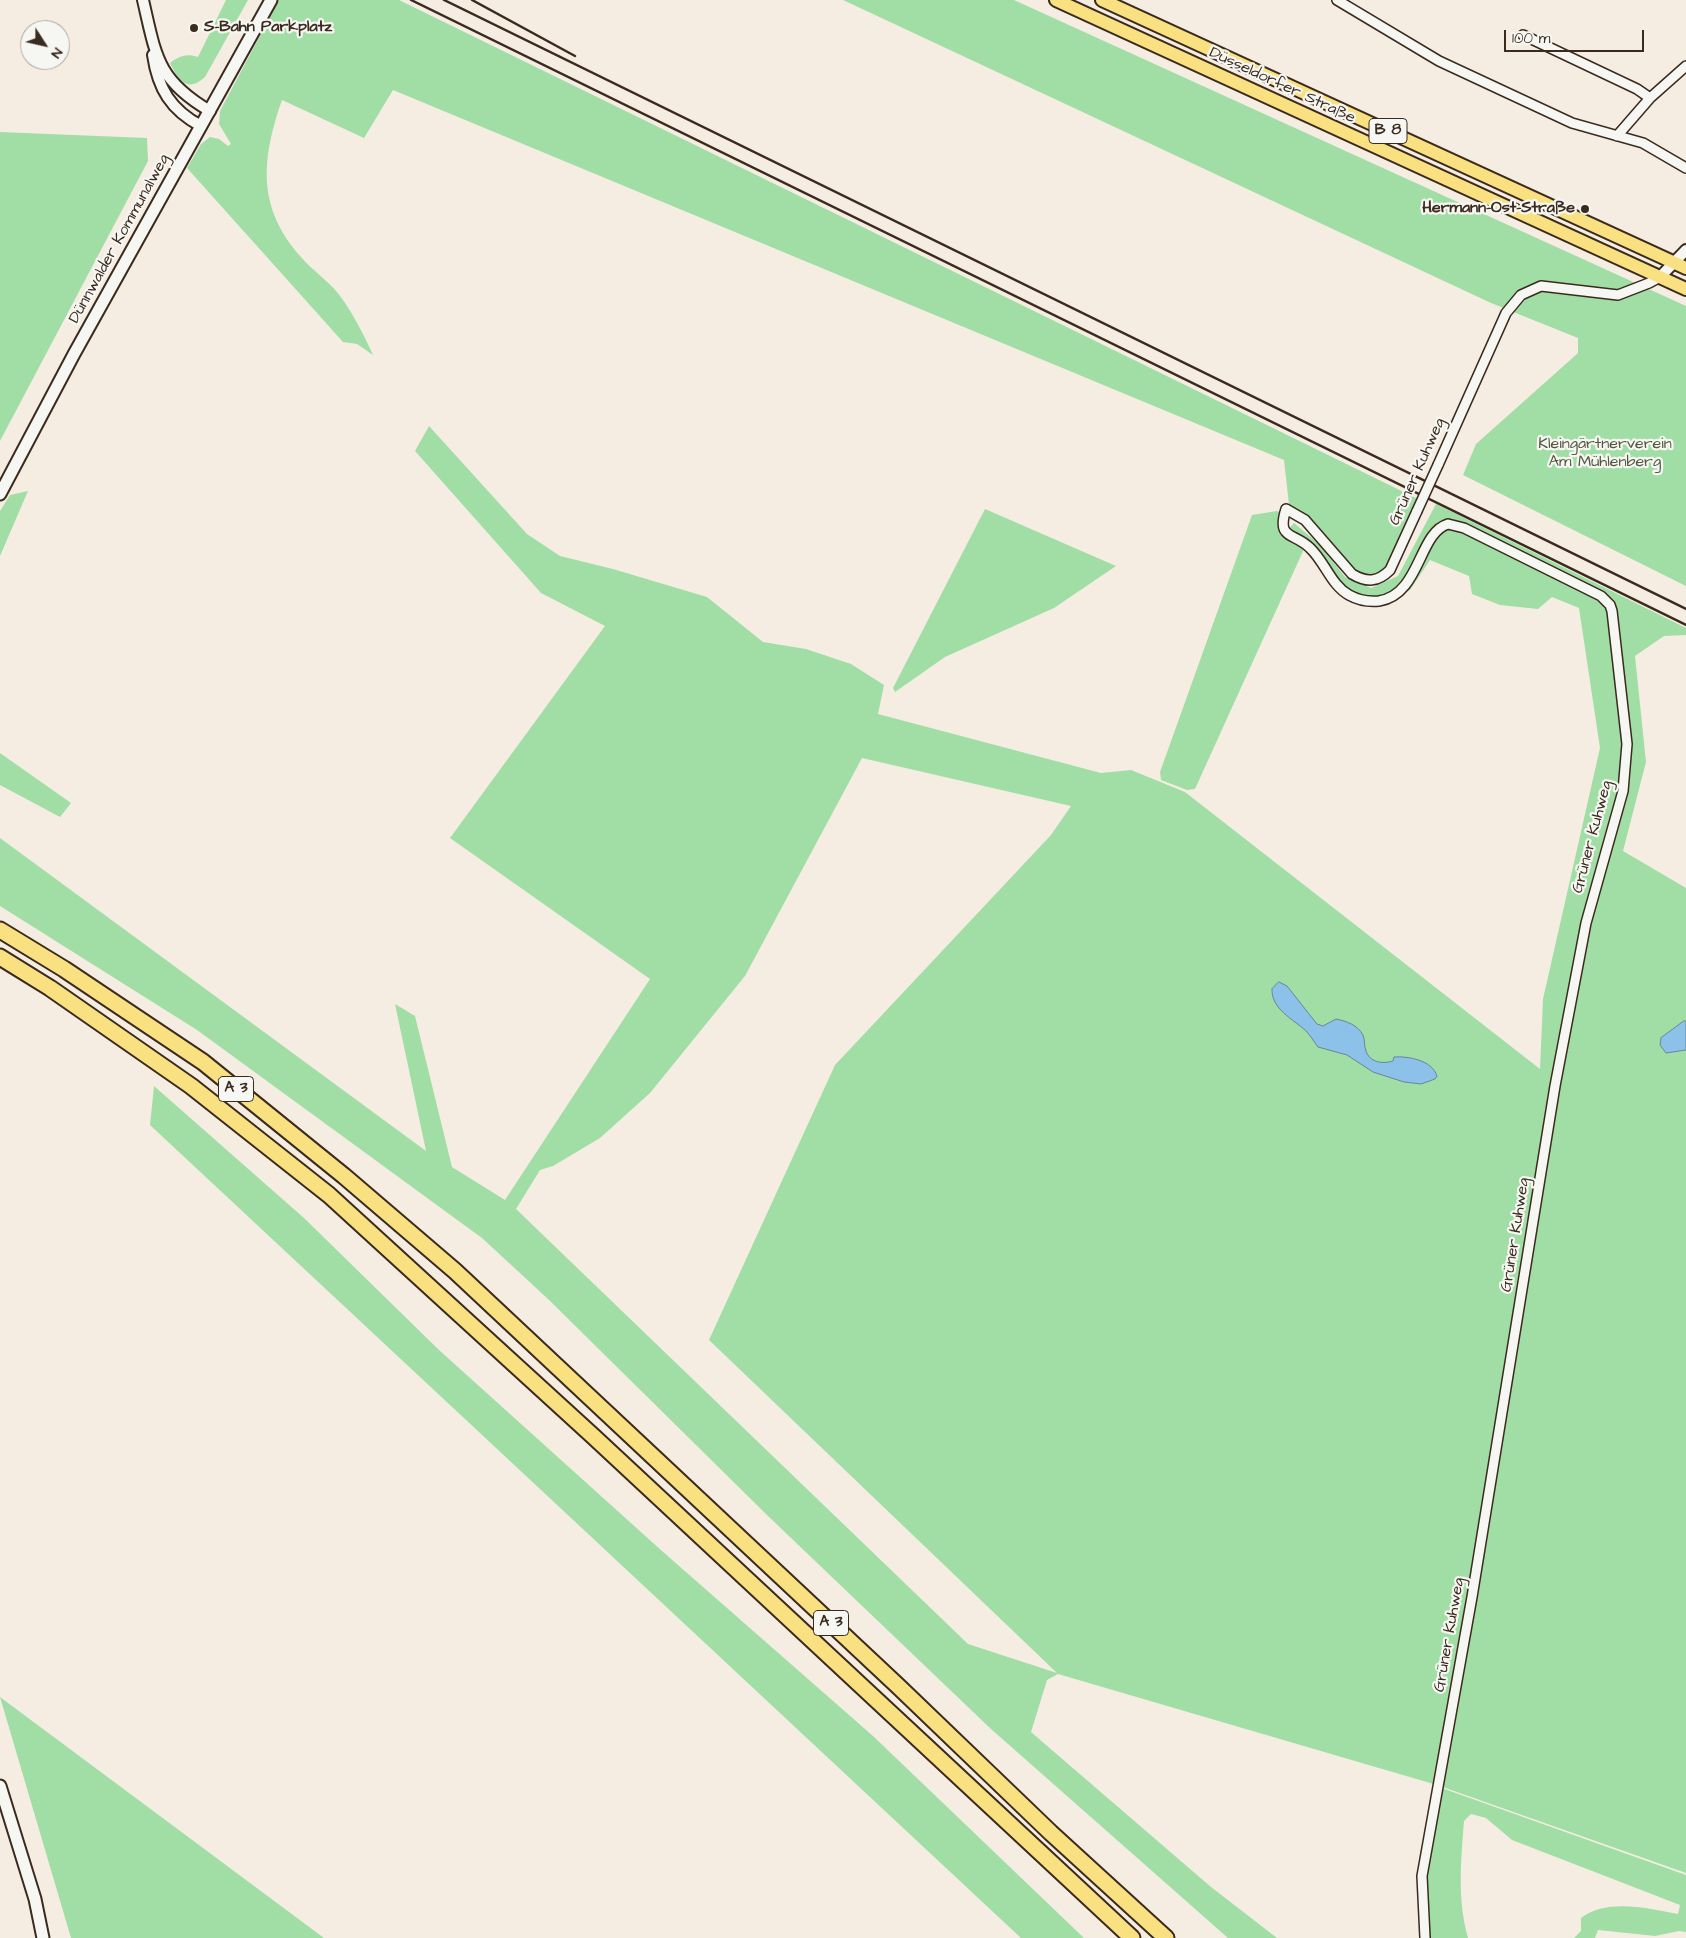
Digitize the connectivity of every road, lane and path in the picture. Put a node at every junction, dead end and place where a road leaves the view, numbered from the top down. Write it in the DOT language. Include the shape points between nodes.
graph roads {
  1 [pos="143,0"];
  2 [pos="271,0"];
  3 [pos="1056,0"];
  4 [pos="1102,0"];
  5 [pos="1337,0"];
  6 [pos="150,30"];
  7 [pos="1523,36"];
  8 [pos="1686,66"];
  9 [pos="1650,98"];
  10 [pos="210,111"];
  11 [pos="201,126"];
  12 [pos="1617,136"];
  13 [pos="1686,168"];
  14 [pos="1686,250"];
  15 [pos="1674,263"];
  16 [pos="1686,268"];
  17 [pos="1660,277"];
  18 [pos="1686,289"];
  19 [pos="0,494"];
  20 [pos="0,930"];
  21 [pos="0,957"];
  22 [pos="0,1786"];
  23 [pos="43,1938"];
  24 [pos="1132,1938"];
  25 [pos="1166,1938"];
  26 [pos="1425,1938"];
  1 -- 6 [label="street"];
  2 -- 10 [label="main road, Dünnwalder Kommunalweg"];
  3 -- 17 [label="main road, Düsseldorfer Straße / B 8"];
  4 -- 15 [label="main road, Düsseldorfer Straße / B 8"];
  5 -- 12 [label="street" via="1438,61 1572,123"];
  6 -- 10 [label="street" via="160,63 171,82"];
  6 -- 11 [label="street" via="155,70 164,94 179,113"];
  7 -- 9 [label="street" via="1637,88"];
  8 -- 9 [label="street"];
  9 -- 12 [label="street"];
  10 -- 11 [label="main road, Dünnwalder Kommunalweg"];
  11 -- 19 [label="main road, Dünnwalder Kommunalweg"];
  12 -- 13 [label="street" via="1643,143"];
  14 -- 15 [label="street"];
  15 -- 16 [label="main road, Düsseldorfer Straße / B 8"];
  15 -- 17 [label="street"];
  17 -- 18 [label="main road, Düsseldorfer Straße / B 8"];
  17 -- 26 [label="street, Grüner Kuhweg, bridge" via="1618,295 1541,286 1521,295 1506,313 1390,570 1383,578 1362,580 1352,574 1298,515 1286,509 1283,524 1288,536 1310,548 1341,589 1360,600 1382,600 1400,590 1408,582 1436,531 1448,524 1464,528 1601,596 1612,611 1627,744 1623,791 1586,923 1555,1086 1472,1597 1422,1876"];
  20 -- 25 [label="highway, A 3" via="203,1062 455,1271"];
  21 -- 24 [label="highway, A 3" via="58,993 191,1086 329,1195 484,1335"];
  22 -- 23 [label="main road" via="35,1900"];
}
